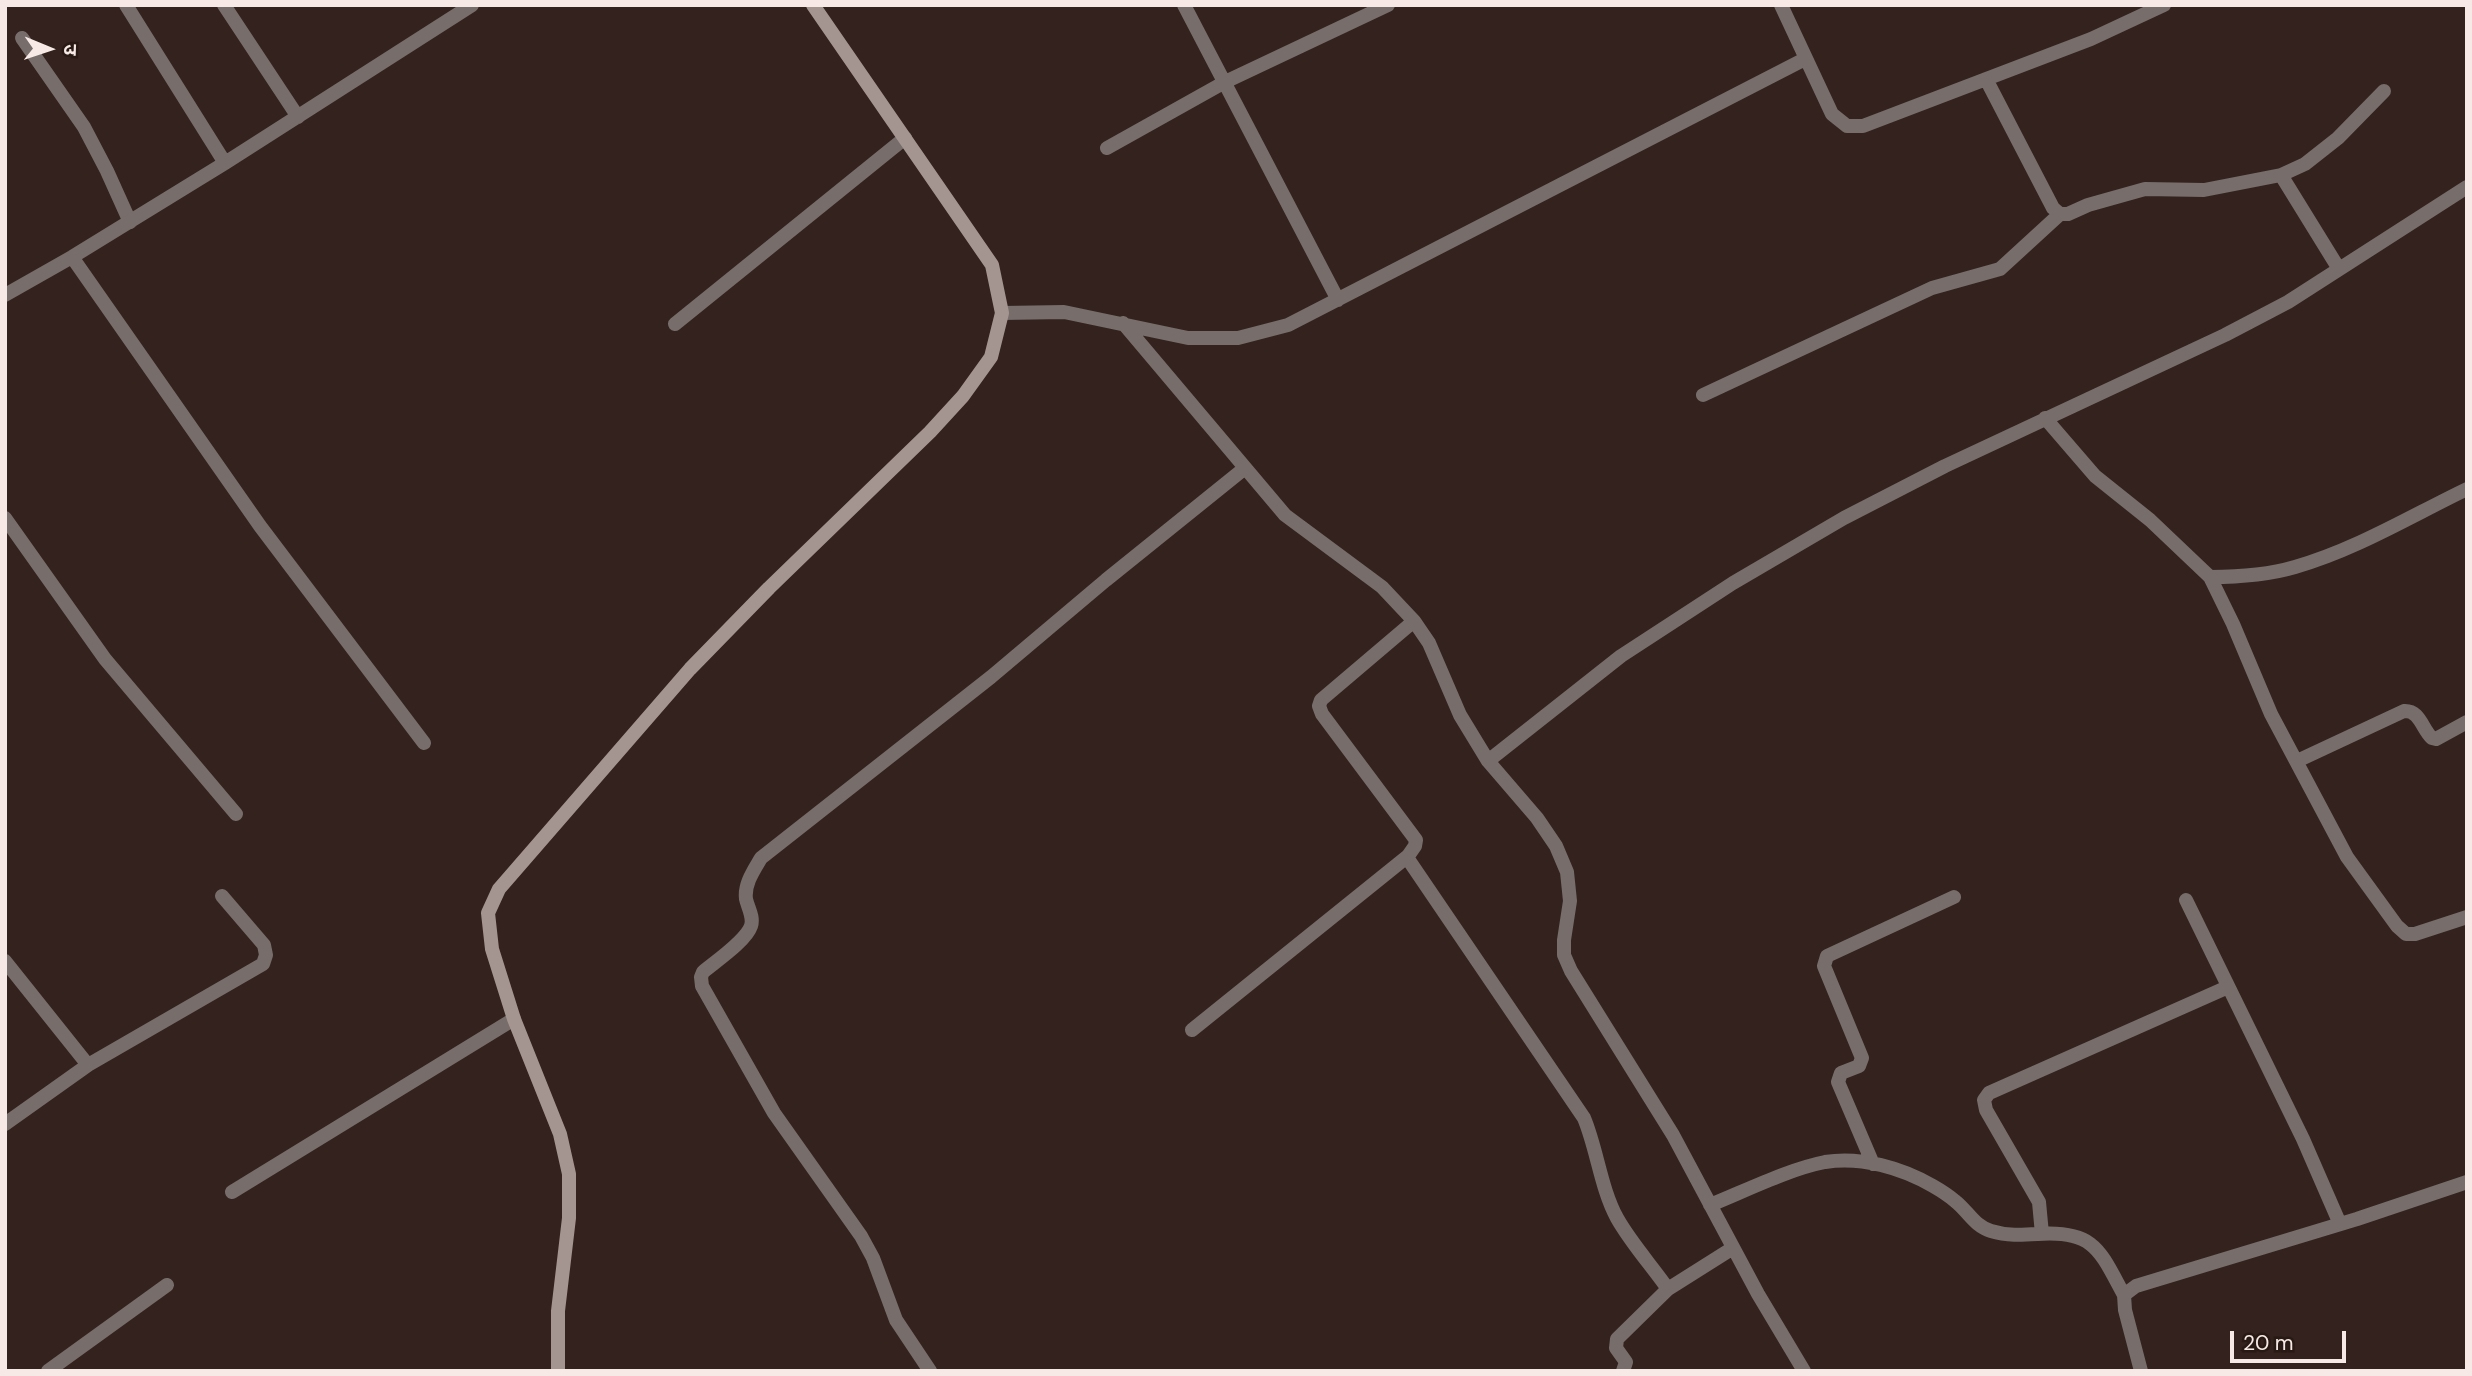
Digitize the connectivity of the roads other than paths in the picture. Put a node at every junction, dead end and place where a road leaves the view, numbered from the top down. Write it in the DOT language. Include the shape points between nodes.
graph roads {
  1 [pos="126,5"];
  2 [pos="224,5"];
  3 [pos="472,5"];
  4 [pos="813,5"];
  5 [pos="1184,5"];
  6 [pos="1388,5"];
  7 [pos="1781,5"];
  8 [pos="2164,5"];
  9 [pos="22,38"];
  10 [pos="1805,59"];
  11 [pos="1986,79"];
  12 [pos="1226,82"];
  13 [pos="2384,91"];
  14 [pos="298,117"];
  15 [pos="905,138"];
  16 [pos="1107,148"];
  17 [pos="225,163"];
  18 [pos="2281,175"];
  19 [pos="2467,187"];
  20 [pos="2060,214"];
  21 [pos="130,222"];
  22 [pos="72,257"];
  23 [pos="2339,269"];
  24 [pos="5,295"];
  25 [pos="1338,300"];
  26 [pos="1002,313"];
  27 [pos="1123,323"];
  28 [pos="675,324"];
  29 [pos="1703,395"];
  30 [pos="2045,418"];
  31 [pos="1245,468"];
  32 [pos="2467,489"];
  33 [pos="5,518"];
  34 [pos="2210,577"];
  35 [pos="1414,621"];
  36 [pos="2467,722"];
  37 [pos="424,743"];
  38 [pos="1488,761"];
  39 [pos="2297,761"];
  40 [pos="236,814"];
  41 [pos="1408,856"];
  42 [pos="222,896"];
  43 [pos="1954,897"];
  44 [pos="2186,900"];
  45 [pos="2467,917"];
  46 [pos="5,961"];
  47 [pos="2228,987"];
  48 [pos="514,1018"];
  49 [pos="1192,1030"];
  50 [pos="88,1065"];
  51 [pos="5,1124"];
  52 [pos="1873,1164"];
  53 [pos="2467,1182"];
  54 [pos="232,1192"];
  55 [pos="1710,1205"];
  56 [pos="2340,1224"];
  57 [pos="2042,1234"];
  58 [pos="1733,1248"];
  59 [pos="167,1285"];
  60 [pos="1668,1289"];
  61 [pos="2124,1295"];
  62 [pos="48,1371"];
  63 [pos="558,1371"];
  64 [pos="930,1371"];
  65 [pos="1623,1371"];
  66 [pos="1804,1371"];
  67 [pos="2141,1371"];
  1 -- 17 [label="street"];
  2 -- 14 [label="street"];
  3 -- 14 [label="street"];
  4 -- 15 [label="street"];
  5 -- 12 [label="street"];
  6 -- 12 [label="street"];
  7 -- 10 [label="street"];
  8 -- 11 [label="street"];
  9 -- 21 [label="street" via="84,127"];
  10 -- 11 [label="street" via="1832,114 1847,126 1863,126"];
  10 -- 25 [label="street"];
  11 -- 20 [label="street"];
  12 -- 16 [label="street"];
  12 -- 25 [label="street"];
  13 -- 18 [label="street" via="2338,138 2305,164"];
  14 -- 17 [label="street"];
  15 -- 26 [label="street" via="992,265"];
  15 -- 28 [label="street"];
  17 -- 21 [label="street"];
  18 -- 20 [label="street" via="2204,190 2145,190"];
  18 -- 23 [label="street"];
  19 -- 23 [label="street"];
  20 -- 29 [label="street" via="2000,269 1932,288"];
  21 -- 22 [label="street"];
  22 -- 24 [label="street"];
  22 -- 37 [label="street" via="260,526"];
  23 -- 30 [label="street" via="2225,335"];
  25 -- 27 [label="street" via="1288,325 1238,338 1188,338"];
  26 -- 27 [label="street" via="1064,312"];
  26 -- 48 [label="street" via="991,357 963,396 690,669 499,890 488,913 492,949"];
  27 -- 31 [label="street"];
  30 -- 34 [label="street" via="2095,476"];
  30 -- 38 [label="street" via="1844,518 1733,583 1621,656"];
  31 -- 35 [label="street" via="1285,515 1382,587"];
  31 -- 64 [label="street" via="761,858 748,881 751,928 701,977 774,1112 861,1236 896,1320"];
  32 -- 34 [label="street" via="2294,568 2244,577"];
  33 -- 40 [label="street" via="104,659"];
  34 -- 39 [label="street"];
  35 -- 38 [label="street" via="1430,643 1460,715"];
  35 -- 41 [label="street" via="1319,706 1416,840"];
  36 -- 39 [label="street" via="2436,739 2429,736 2416,714 2404,711"];
  38 -- 55 [label="street" via="1556,846 1567,872 1570,901 1564,955"];
  39 -- 45 [label="street" via="2347,857 2397,926 2406,934 2415,934"];
  41 -- 49 [label="street"];
  41 -- 60 [label="street" via="1573,1099 1594,1142 1617,1218"];
  42 -- 50 [label="street" via="264,945 263,964"];
  43 -- 52 [label="street" via="1824,960 1862,1058 1859,1066 1841,1073 1838,1082"];
  44 -- 47 [label="street"];
  46 -- 50 [label="street"];
  47 -- 56 [label="street"];
  47 -- 57 [label="street" via="1989,1093 1984,1100 1986,1110 2039,1202"];
  48 -- 54 [label="street"];
  48 -- 63 [label="street" via="560,1134 569,1174"];
  50 -- 51 [label="street"];
  52 -- 55 [label="street" via="1825,1163"];
  52 -- 57 [label="street" via="1932,1185 1988,1231 2010,1236"];
  53 -- 56 [label="street"];
  55 -- 58 [label="street"];
  56 -- 61 [label="street" via="2136,1286"];
  57 -- 61 [label="street" via="2083,1238 2100,1251"];
  58 -- 60 [label="street"];
  58 -- 66 [label="street"];
  59 -- 62 [label="street"];
  60 -- 65 [label="street" via="1617,1339 1616,1348 1626,1362"];
  61 -- 67 [label="street"];
}
